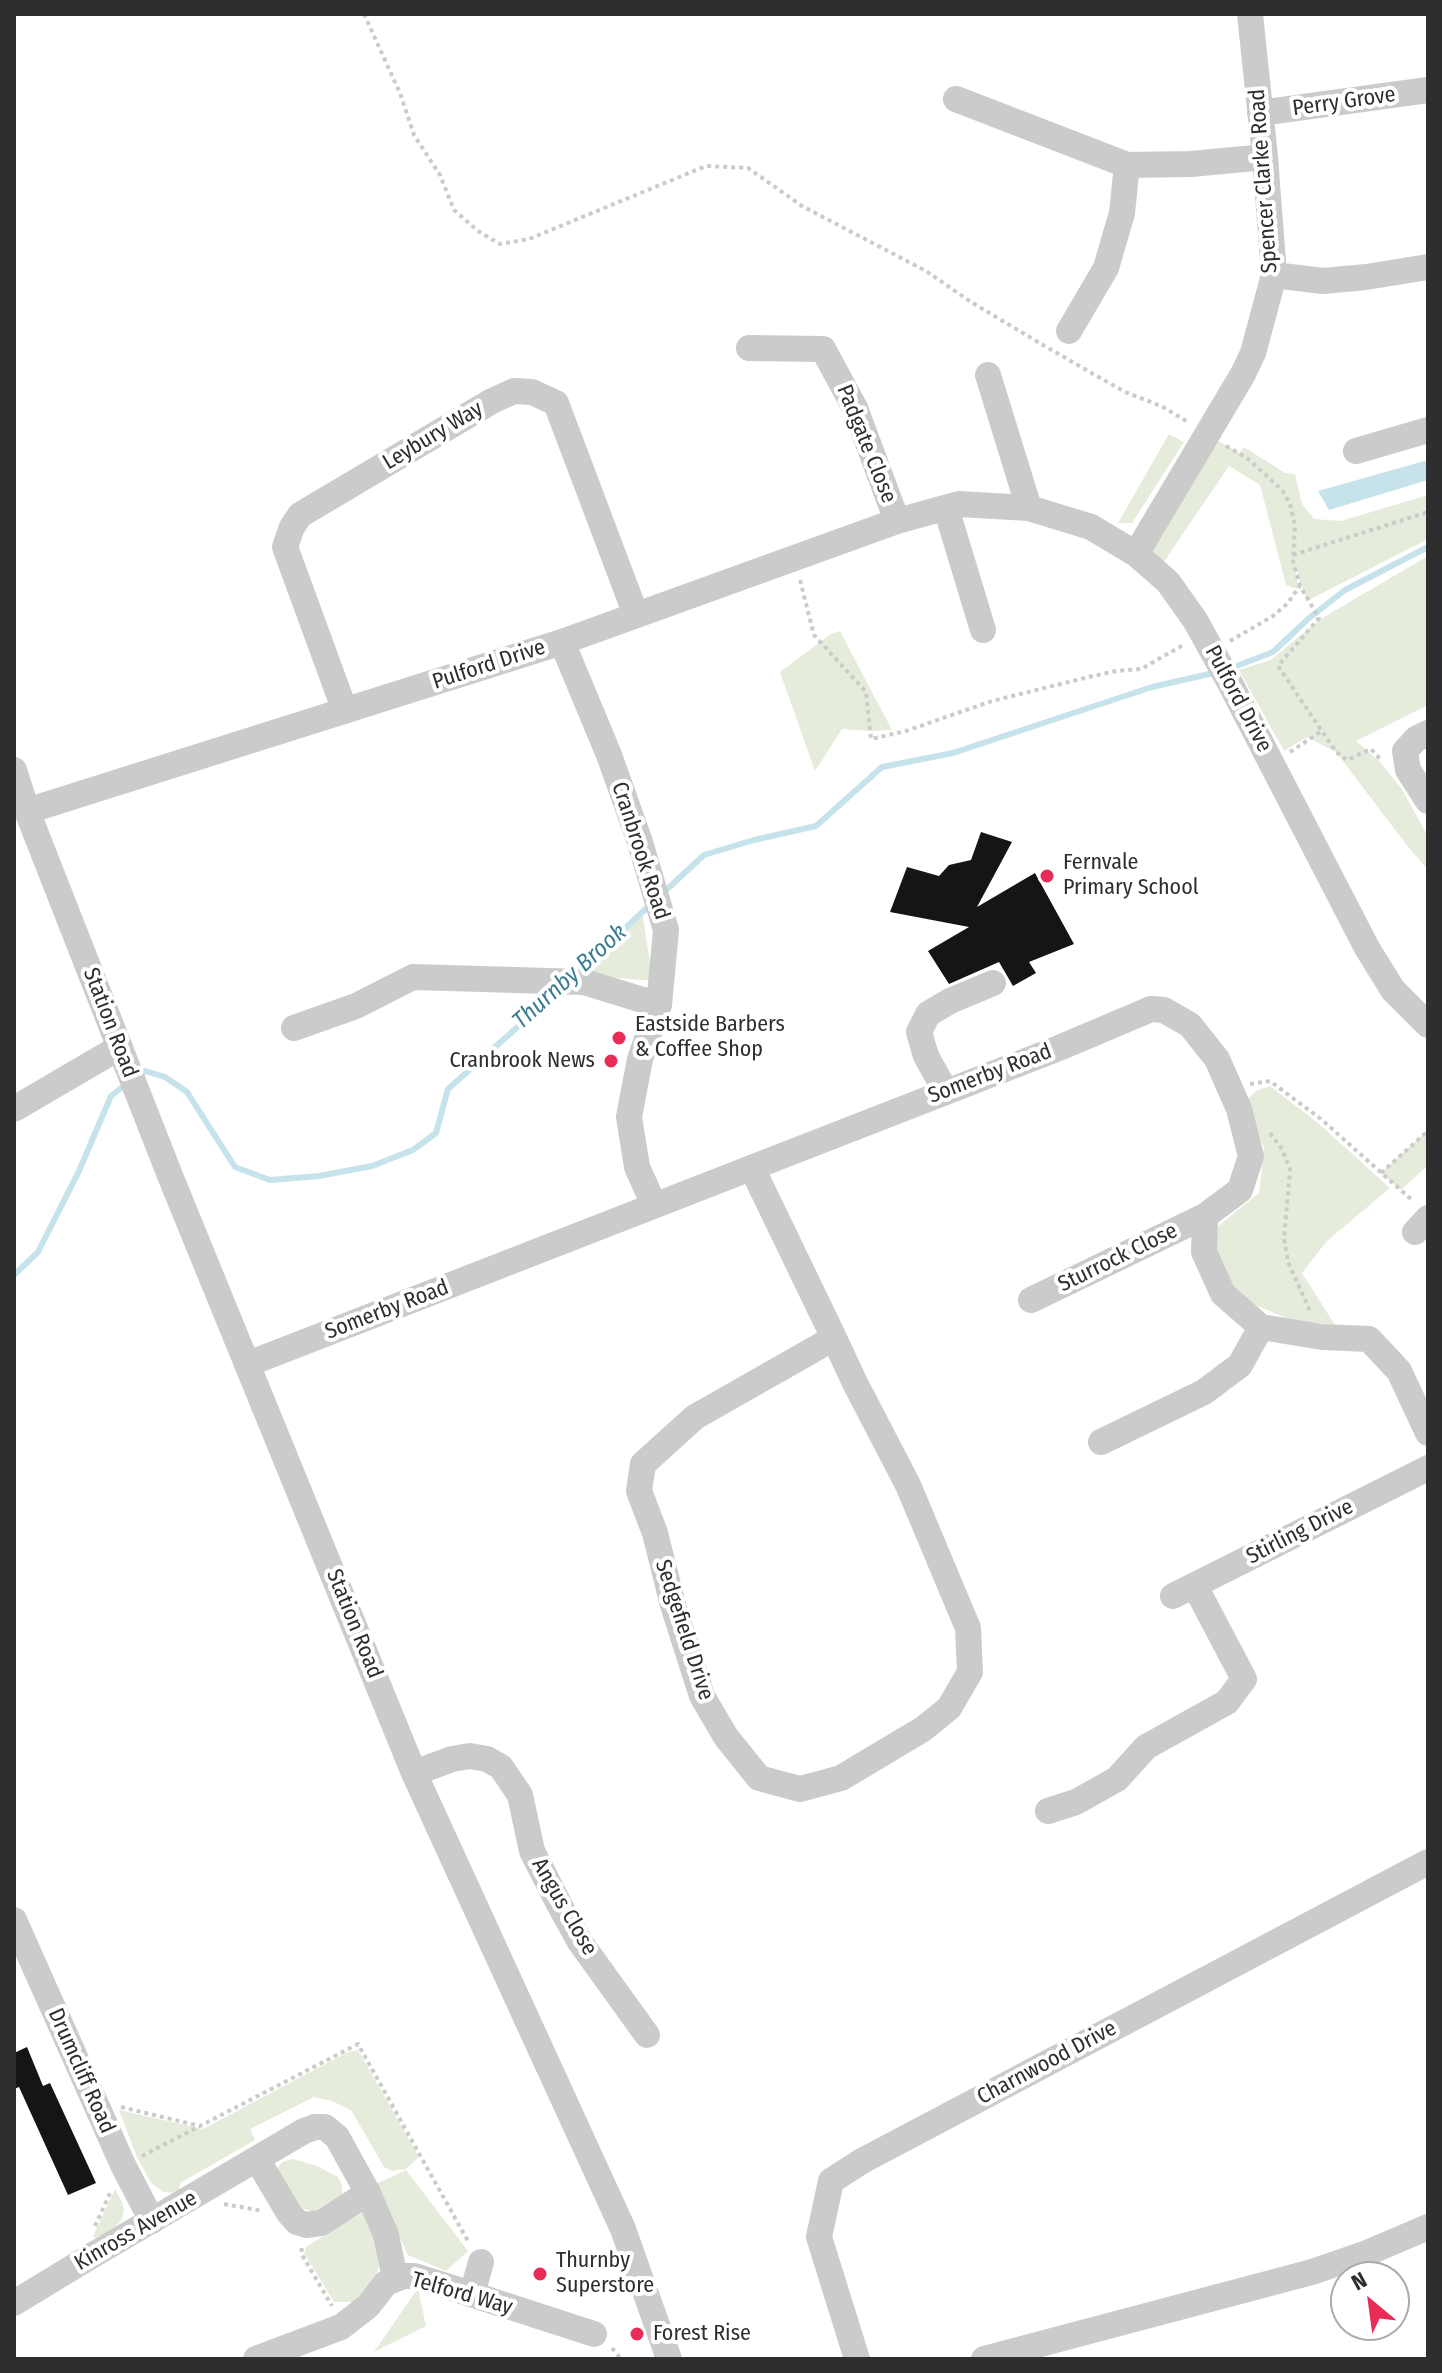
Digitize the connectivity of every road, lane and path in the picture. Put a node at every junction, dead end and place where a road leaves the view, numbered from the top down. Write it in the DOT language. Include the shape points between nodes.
graph roads {
  1 [pos="364,14"];
  2 [pos="1250,14"];
  3 [pos="1428,90"];
  4 [pos="956,99"];
  5 [pos="1260,113"];
  6 [pos="1265,157"];
  7 [pos="1127,165"];
  8 [pos="1428,267"];
  9 [pos="1274,275"];
  10 [pos="1069,331"];
  11 [pos="749,348"];
  12 [pos="988,375"];
  13 [pos="1428,430"];
  14 [pos="1207,434"];
  15 [pos="1356,451"];
  16 [pos="946,508"];
  17 [pos="1029,508"];
  18 [pos="1428,512"];
  19 [pos="897,521"];
  20 [pos="1136,554"];
  21 [pos="1293,555"];
  22 [pos="797,558"];
  23 [pos="1300,586"];
  24 [pos="636,615"];
  25 [pos="983,630"];
  26 [pos="562,642"];
  27 [pos="1208,642"];
  28 [pos="345,711"];
  29 [pos="1322,731"];
  30 [pos="1428,733"];
  31 [pos="1273,764"];
  32 [pos="1389,768"];
  33 [pos="14,770"];
  34 [pos="1428,801"];
  35 [pos="27,811"];
  36 [pos="993,983"];
  37 [pos="659,1005"];
  38 [pos="1424,1011"];
  39 [pos="294,1028"];
  40 [pos="120,1047"];
  41 [pos="946,1092"];
  42 [pos="1232,1092"];
  43 [pos="14,1109"];
  44 [pos="1267,1130"];
  45 [pos="1428,1131"];
  46 [pos="752,1168"];
  47 [pos="1381,1173"];
  48 [pos="654,1205"];
  49 [pos="1205,1216"];
  50 [pos="1421,1219"];
  51 [pos="1031,1300"];
  52 [pos="1261,1327"];
  53 [pos="1322,1337"];
  54 [pos="834,1338"];
  55 [pos="248,1364"];
  56 [pos="1428,1433"];
  57 [pos="1101,1442"];
  58 [pos="1428,1468"];
  59 [pos="414,1773"];
  60 [pos="1048,1811"];
  61 [pos="1428,1862"];
  62 [pos="14,1920"];
  63 [pos="647,2035"];
  64 [pos="200,2126"];
  65 [pos="257,2159"];
  66 [pos="123,2165"];
  67 [pos="203,2192"];
  68 [pos="368,2193"];
  69 [pos="284,2205"];
  70 [pos="152,2221"];
  71 [pos="306,2225"];
  72 [pos="1428,2227"];
  73 [pos="93,2255"];
  74 [pos="481,2262"];
  75 [pos="395,2278"];
  76 [pos="472,2294"];
  77 [pos="14,2303"];
  78 [pos="341,2327"];
  79 [pos="594,2334"];
  80 [pos="256,2359"];
  81 [pos="669,2359"];
  82 [pos="857,2359"];
  83 [pos="984,2359"];
  1 -- 14 [label="path" via="414,135 440,175 454,210 500,244 529,239 706,166 748,168 802,206 926,271 1048,348"];
  2 -- 5 [label="street, Spencer Clarke Road"];
  3 -- 5 [label="street, Perry Grove"];
  4 -- 7 [label="street"];
  5 -- 6 [label="street, Spencer Clarke Road"];
  6 -- 7 [label="street"];
  6 -- 9 [label="street, Spencer Clarke Road"];
  7 -- 10 [label="street" via="1122,213 1106,268"];
  8 -- 9 [label="street" via="1323,281"];
  9 -- 14 [label="street, Spencer Clarke Road" via="1253,353"];
  11 -- 19 [label="street, Padgate Close" via="823,349 855,408"];
  12 -- 17 [label="street"];
  13 -- 15 [label="street"];
  14 -- 20 [label="street, Spencer Clarke Road"];
  14 -- 21 [label="path" via="1247,458 1282,490 1295,526"];
  16 -- 17 [label="street, Pulford Drive"];
  16 -- 19 [label="street, Pulford Drive"];
  16 -- 25 [label="street"];
  17 -- 20 [label="street, Pulford Drive" via="1091,527"];
  18 -- 21 [label="path"];
  19 -- 22 [label="street, Pulford Drive"];
  20 -- 27 [label="street, Pulford Drive" via="1168,582"];
  21 -- 23 [label="path"];
  22 -- 24 [label="street, Pulford Drive"];
  22 -- 27 [label="path" via="814,635 866,692 871,739 992,701 1141,669 1188,643"];
  23 -- 27 [label="path" via="1273,616 1228,642"];
  23 -- 29 [label="path" via="1319,620 1278,666"];
  24 -- 26 [label="street, Pulford Drive"];
  24 -- 28 [label="street, Leybury Way" via="556,403 514,391 300,515 292,527 285,547"];
  26 -- 28 [label="street, Pulford Drive"];
  26 -- 37 [label="street, Cranbrook Road" via="609,755 666,930"];
  27 -- 31 [label="street, Pulford Drive"];
  28 -- 35 [label="street, Pulford Drive"];
  29 -- 31 [label="path"];
  29 -- 32 [label="path" via="1347,760 1371,749"];
  30 -- 34 [label="street" via="1405,751 1408,770"];
  31 -- 38 [label="street, Pulford Drive" via="1367,948 1393,990"];
  33 -- 35 [label="street, Station Road"];
  35 -- 40 [label="street, Station Road"];
  36 -- 41 [label="street" via="928,1014 919,1032"];
  37 -- 39 [label="street" via="584,982 413,977 356,1006"];
  37 -- 48 [label="street, Cranbrook Road" via="640,1059 629,1117 637,1167"];
  40 -- 43 [label="street"];
  40 -- 55 [label="street, Station Road"];
  41 -- 42 [label="street, Somerby Road" via="1151,1009 1164,1010 1190,1025 1217,1059"];
  41 -- 46 [label="street, Somerby Road"];
  42 -- 47 [label="path" via="1270,1081"];
  42 -- 49 [label="street, Somerby Road" via="1251,1156 1240,1190"];
  44 -- 53 [label="path" via="1290,1169 1284,1239 1288,1262"];
  45 -- 47 [label="path"];
  46 -- 48 [label="street, Somerby Road"];
  46 -- 54 [label="street, Sedgefield Drive"];
  47 -- 50 [label="path"];
  48 -- 55 [label="street, Somerby Road"];
  49 -- 51 [label="street, Sturrock Close"];
  49 -- 52 [label="street" via="1204,1252 1223,1294"];
  52 -- 53 [label="street"];
  52 -- 57 [label="street" via="1240,1365 1204,1392"];
  53 -- 56 [label="street" via="1369,1339 1399,1371"];
  54 -- 54 [label="street, Sedgefield Drive" via="908,1485 968,1628 970,1672 949,1708 923,1729 841,1778 800,1789 759,1778 702,1696 639,1491 643,1464 695,1417"];
  55 -- 59 [label="street, Station Road"];
  58 -- 60 [label="street, Stirling Drive" via="1184,1591 1244,1679 1227,1702 1146,1747 1117,1779"];
  59 -- 63 [label="street, Angus Close" via="470,1756 501,1767 520,1795 532,1851 559,1904"];
  59 -- 81 [label="street, Station Road" via="623,2229"];
  61 -- 82 [label="street, Charnwood Drive" via="831,2181 819,2237"];
  62 -- 66 [label="street, Drumcliff Road"];
  64 -- 66 [label="path"];
  65 -- 67 [label="street, Kinross Avenue"];
  65 -- 68 [label="street, Kinross Avenue" via="304,2131 325,2127 337,2137"];
  65 -- 69 [label="street"];
  66 -- 70 [label="street, Drumcliff Road"];
  66 -- 73 [label="path" via="87,2244"];
  67 -- 69 [label="path" via="210,2202 257,2210 272,2212"];
  67 -- 70 [label="street, Kinross Avenue"];
  68 -- 71 [label="street" via="321,2223"];
  68 -- 75 [label="street, Kinross Avenue" via="386,2235"];
  69 -- 71 [label="street"];
  70 -- 73 [label="street, Kinross Avenue"];
  71 -- 78 [label="path" via="301,2253"];
  72 -- 83 [label="street" via="1312,2272"];
  73 -- 77 [label="street, Kinross Avenue"];
  74 -- 76 [label="street"];
  75 -- 76 [label="street, Telford Way" via="414,2276"];
  75 -- 78 [label="street, Telford Way"];
  76 -- 79 [label="street, Telford Way"];
  78 -- 80 [label="street, Telford Way"];
}
